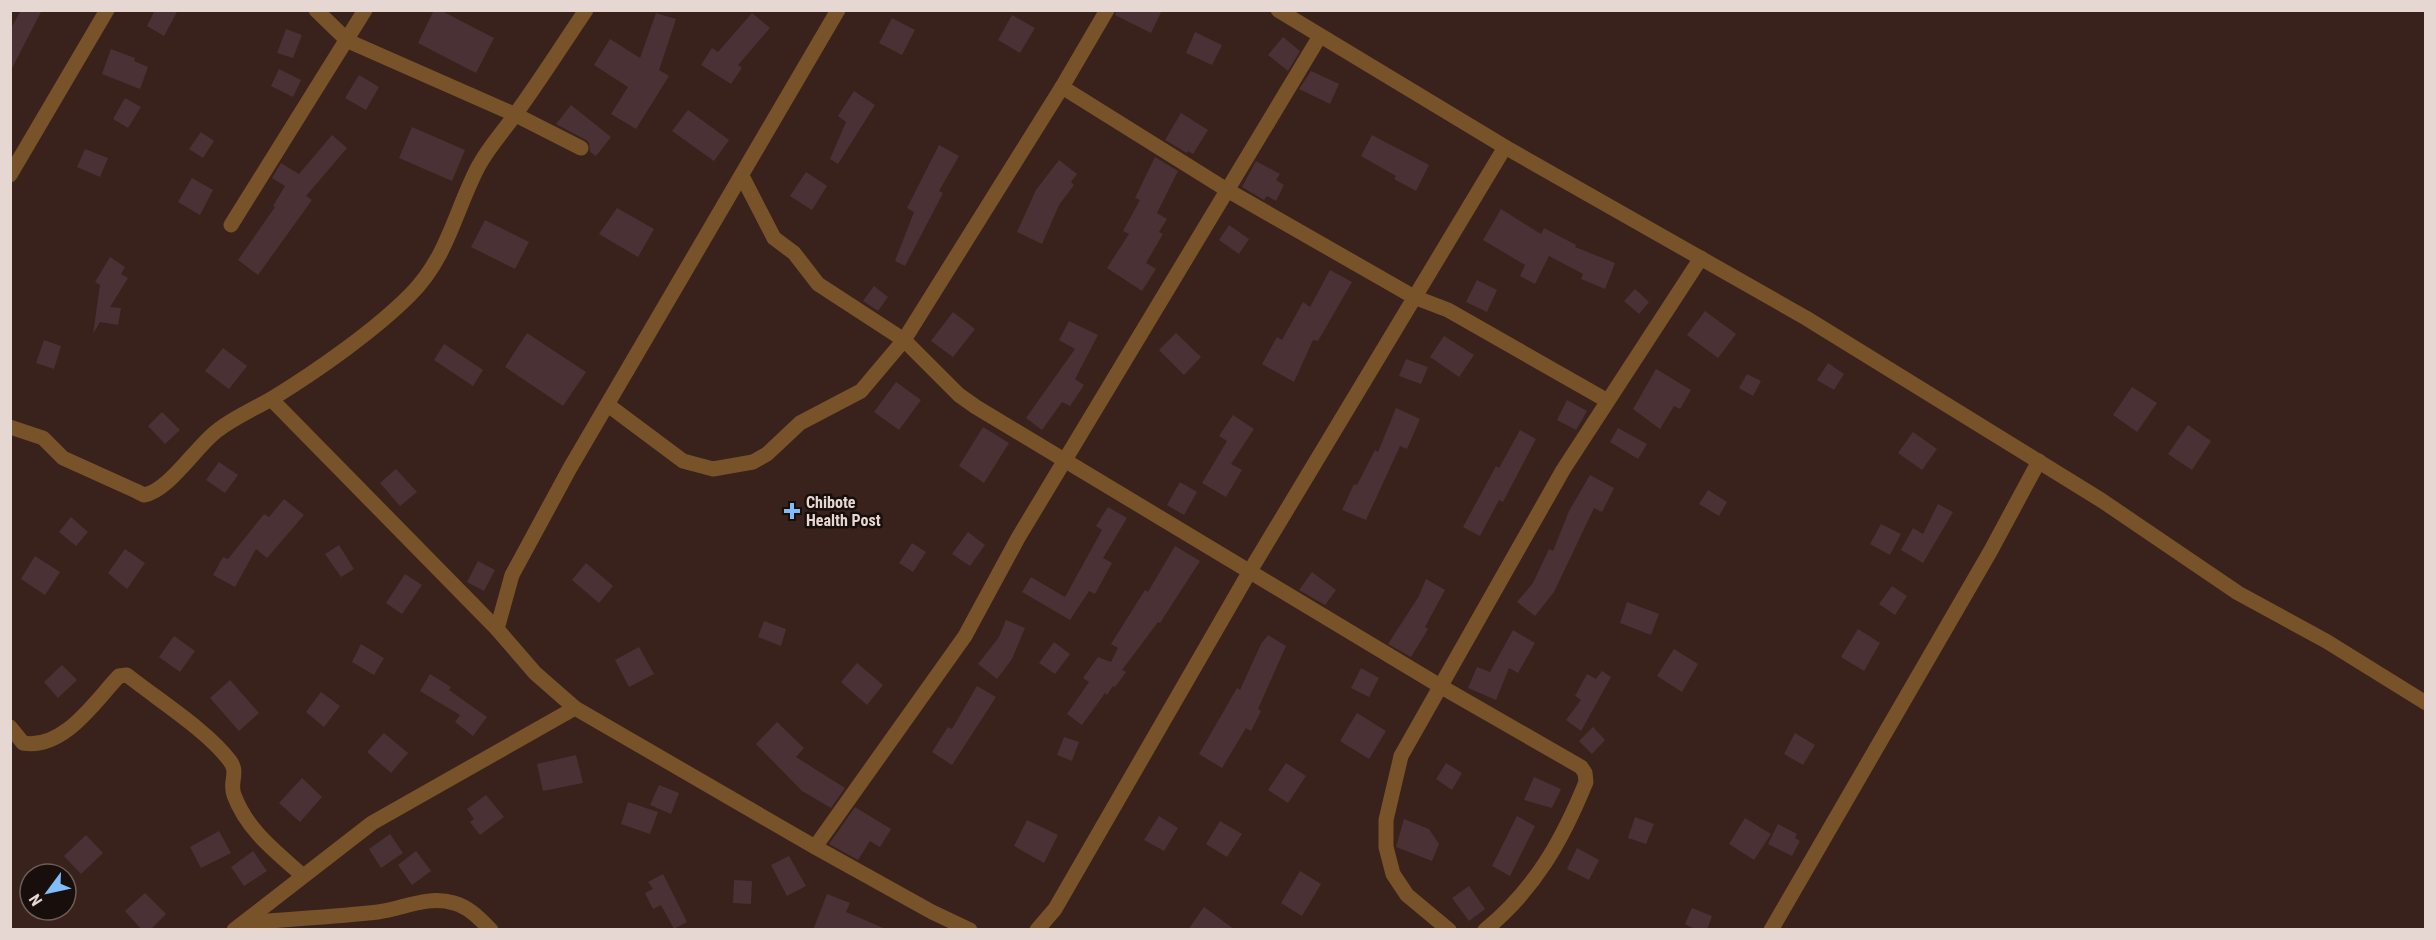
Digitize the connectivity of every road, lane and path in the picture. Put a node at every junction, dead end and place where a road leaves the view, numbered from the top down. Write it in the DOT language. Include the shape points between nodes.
graph roads {
  1 [pos="107,10"];
  2 [pos="316,10"];
  3 [pos="366,10"];
  4 [pos="586,10"];
  5 [pos="838,10"];
  6 [pos="1107,10"];
  7 [pos="1278,10"];
  8 [pos="1320,36"];
  9 [pos="348,41"];
  10 [pos="1062,87"];
  11 [pos="516,114"];
  12 [pos="1505,147"];
  13 [pos="580,148"];
  14 [pos="10,175"];
  15 [pos="742,176"];
  16 [pos="1227,190"];
  17 [pos="231,225"];
  18 [pos="1701,258"];
  19 [pos="1414,297"];
  20 [pos="904,340"];
  21 [pos="271,399"];
  22 [pos="1606,400"];
  23 [pos="608,405"];
  24 [pos="10,427"];
  25 [pos="1065,460"];
  26 [pos="2039,461"];
  27 [pos="1250,571"];
  28 [pos="497,629"];
  29 [pos="1440,686"];
  30 [pos="2426,703"];
  31 [pos="575,708"];
  32 [pos="10,727"];
  33 [pos="815,847"];
  34 [pos="303,875"];
  35 [pos="239,926"];
  36 [pos="491,930"];
  37 [pos="970,930"];
  38 [pos="1037,930"];
  39 [pos="1449,930"];
  40 [pos="1485,930"];
  41 [pos="1771,930"];
  1 -- 14 [label="street"];
  2 -- 9 [label="street"];
  3 -- 9 [label="street"];
  4 -- 11 [label="street"];
  5 -- 15 [label="street"];
  6 -- 10 [label="street"];
  7 -- 8 [label="street"];
  8 -- 12 [label="street"];
  8 -- 16 [label="street"];
  9 -- 11 [label="street"];
  9 -- 17 [label="street"];
  10 -- 16 [label="street"];
  10 -- 20 [label="street"];
  11 -- 13 [label="street"];
  11 -- 21 [label="street" via="477,169 445,245 410,295 349,345"];
  12 -- 18 [label="street"];
  12 -- 19 [label="street"];
  15 -- 20 [label="street" via="774,238 794,253 818,284"];
  15 -- 23 [label="street"];
  16 -- 19 [label="street"];
  16 -- 25 [label="street"];
  18 -- 22 [label="street"];
  18 -- 26 [label="street"];
  19 -- 22 [label="street" via="1448,310"];
  19 -- 27 [label="street"];
  20 -- 23 [label="street" via="861,391 800,423 753,462 712,469 683,461"];
  20 -- 25 [label="street" via="976,407"];
  21 -- 24 [label="street" via="216,431 158,489 144,495 63,458 43,438"];
  21 -- 28 [label="street"];
  22 -- 29 [label="street" via="1531,522"];
  23 -- 28 [label="street" via="512,575"];
  25 -- 27 [label="street"];
  25 -- 33 [label="street" via="950,659"];
  26 -- 30 [label="street" via="2238,593 2326,641"];
  26 -- 41 [label="street"];
  27 -- 29 [label="street"];
  27 -- 38 [label="street" via="1055,909"];
  28 -- 31 [label="street" via="535,673"];
  29 -- 39 [label="street" via="1401,756 1386,820 1386,847 1392,874 1407,896"];
  29 -- 40 [label="street" via="1574,761 1586,773 1576,805 1542,870"];
  31 -- 33 [label="street"];
  31 -- 34 [label="street" via="372,824"];
  32 -- 34 [label="street" via="24,743 55,737 76,722 119,675 127,675 229,760 235,772 232,789 244,818"];
  33 -- 37 [label="street"];
  34 -- 35 [label="street"];
  35 -- 36 [label="street" via="377,912 437,900 468,909"];
}
